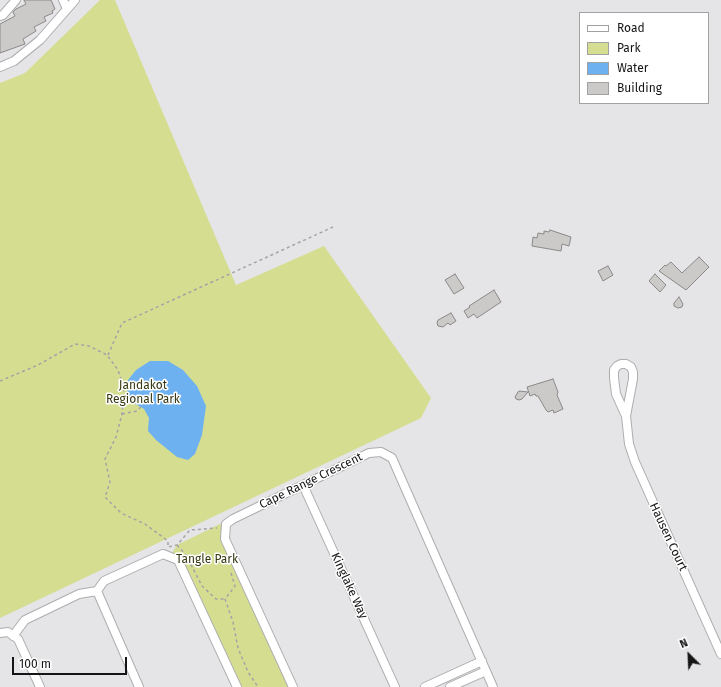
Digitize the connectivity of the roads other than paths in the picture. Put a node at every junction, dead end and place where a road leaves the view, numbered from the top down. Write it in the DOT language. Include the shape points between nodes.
graph roads {
  1 [pos="16,0"];
  2 [pos="63,0"];
  3 [pos="75,0"];
  4 [pos="67,9"];
  5 [pos="0,16"];
  6 [pos="0,66"];
  7 [pos="626,416"];
  8 [pos="303,485"];
  9 [pos="97,591"];
  10 [pos="0,633"];
  11 [pos="13,636"];
  12 [pos="721,654"];
  13 [pos="482,661"];
  14 [pos="486,671"];
  15 [pos="40,687"];
  16 [pos="139,687"];
  17 [pos="237,687"];
  18 [pos="293,687"];
  19 [pos="395,687"];
  20 [pos="425,687"];
  21 [pos="450,687"];
  22 [pos="493,687"];
  1 -- 5 [label="street"];
  2 -- 4 [label="street"];
  3 -- 4 [label="street"];
  4 -- 6 [label="street" via="40,40 14,61"];
  7 -- 7 [label="street, Hausen Court" via="634,379 631,367 623,364 614,370 614,378 616,394"];
  7 -- 12 [label="street, Hausen Court" via="629,444 640,475"];
  8 -- 13 [label="street, Cape Range Crescent" via="369,453 381,452 392,458"];
  8 -- 18 [label="street, Cape Range Crescent" via="233,519 226,524 225,539"];
  8 -- 19 [label="street, Kinglake Way"];
  9 -- 11 [label="street" via="79,594 25,620"];
  9 -- 16 [label="street"];
  9 -- 17 [label="street" via="104,581 163,554 178,560"];
  10 -- 11 [label="street" via="8,632"];
  11 -- 15 [label="street" via="18,639"];
  13 -- 14 [label="street, Cape Range Crescent"];
  13 -- 20 [label="street"];
  14 -- 21 [label="street"];
  14 -- 22 [label="street, Cape Range Crescent"];
}
